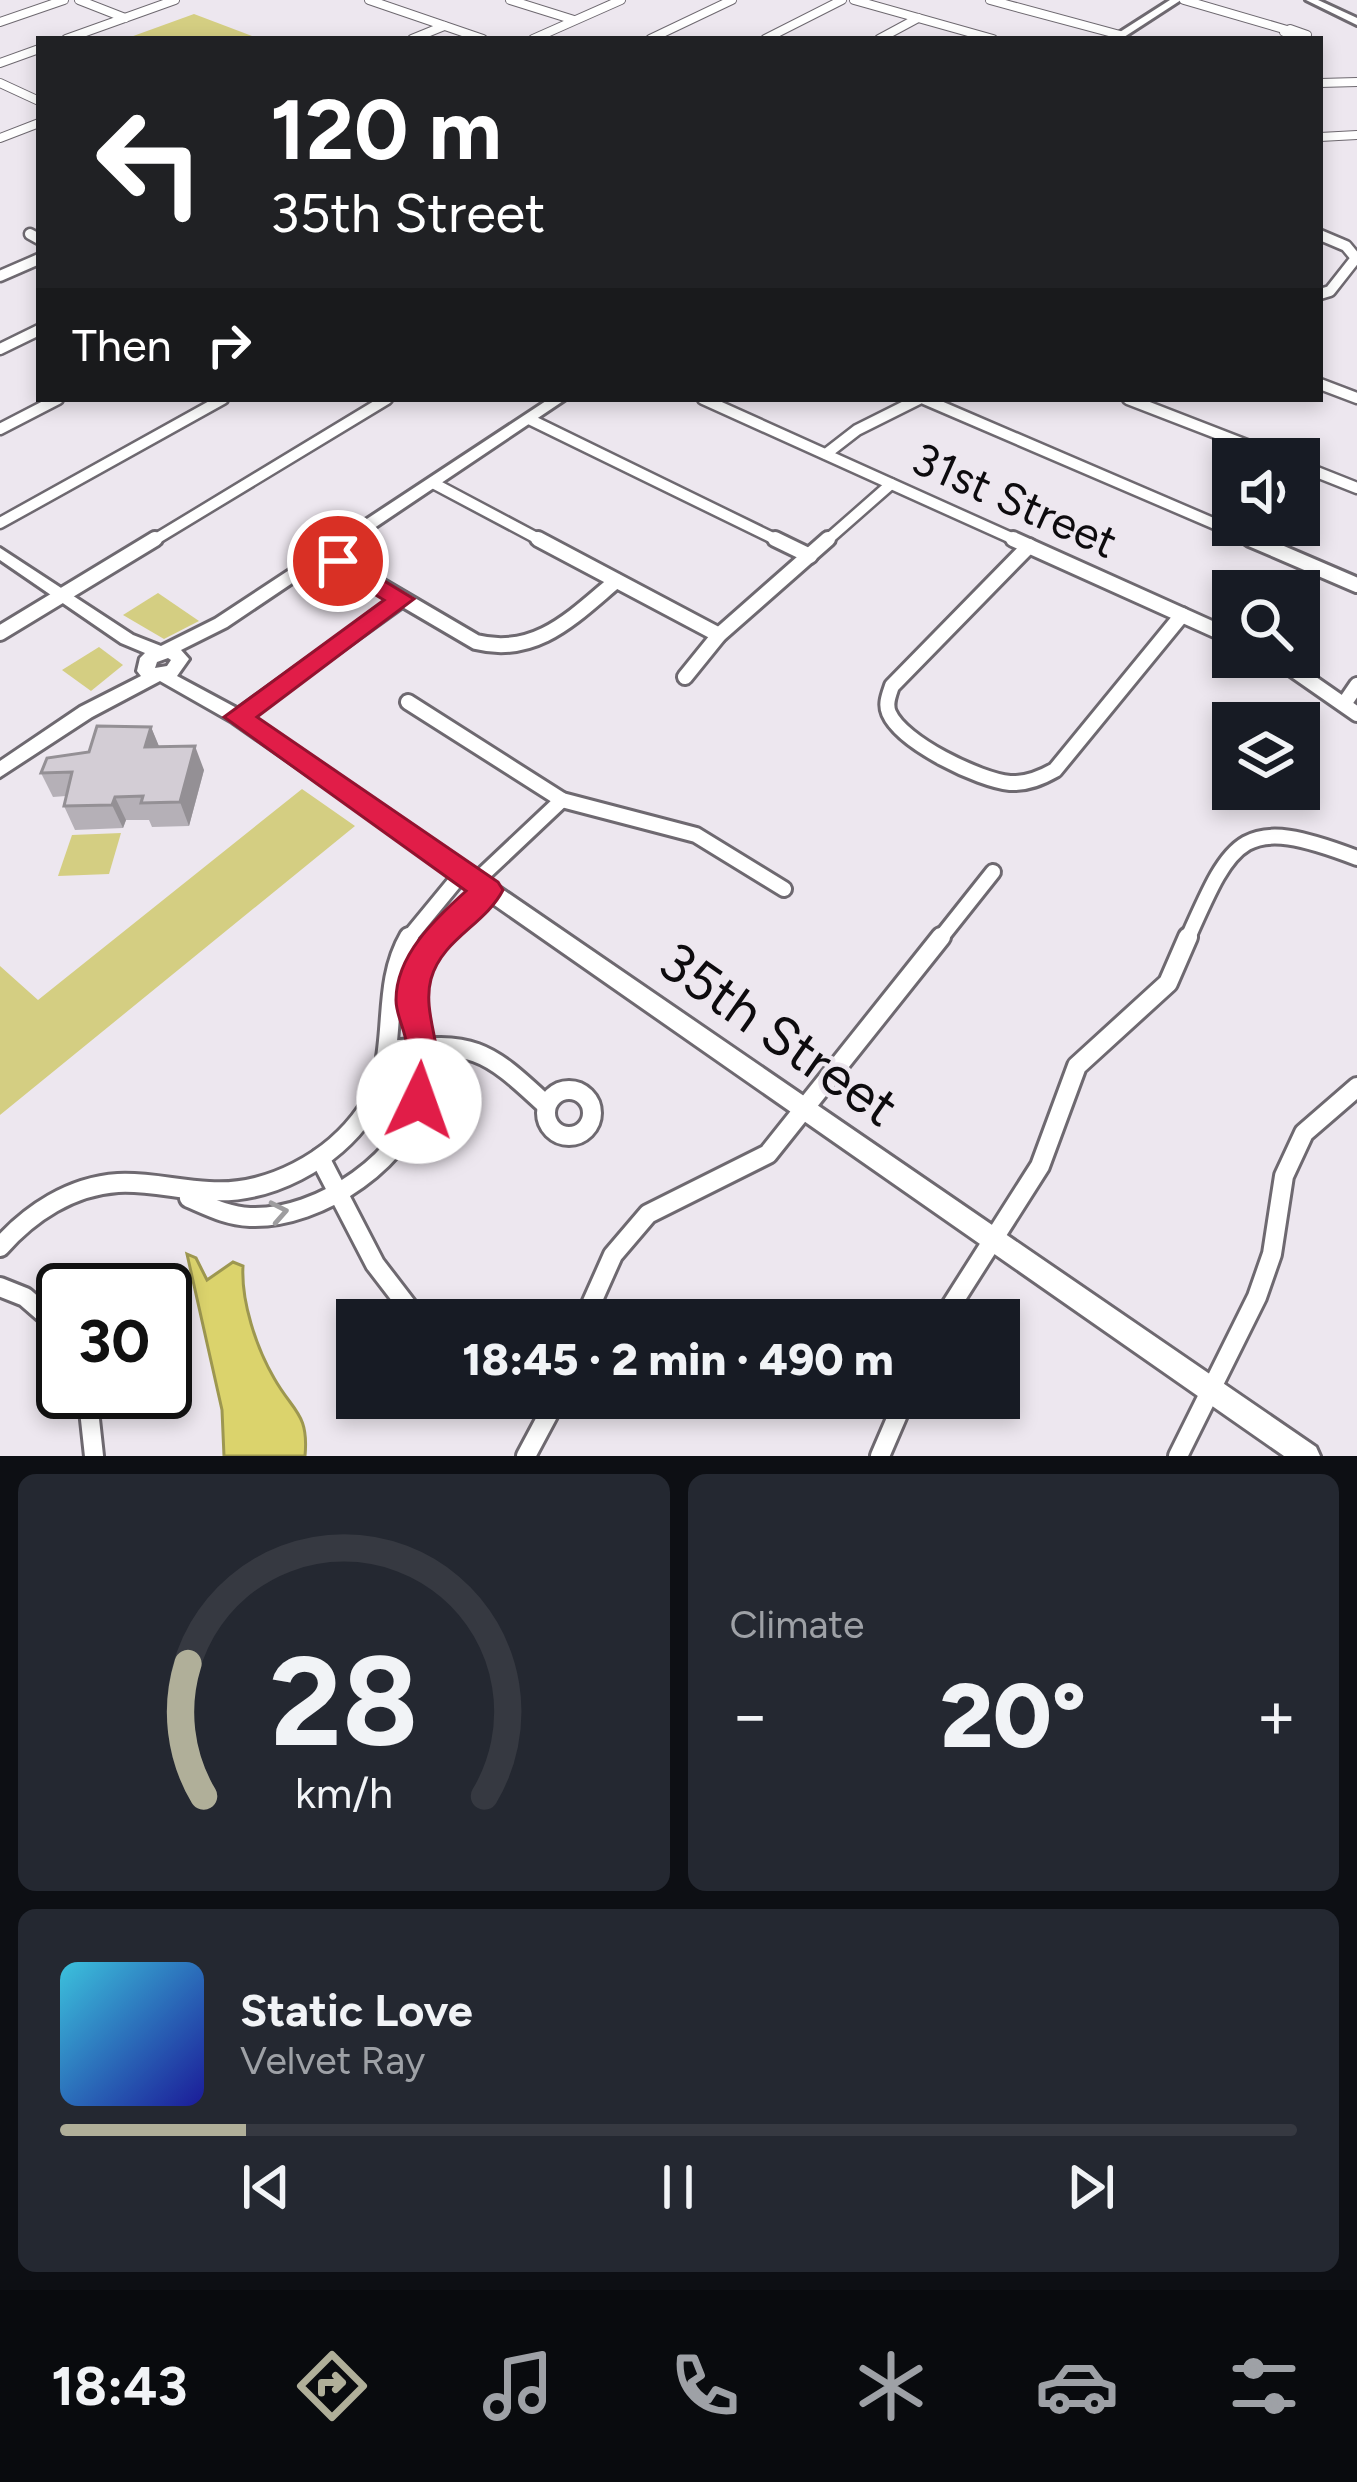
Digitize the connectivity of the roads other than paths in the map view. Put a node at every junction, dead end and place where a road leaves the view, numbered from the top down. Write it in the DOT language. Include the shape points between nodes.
graph roads {
  1 [pos="64,0"];
  2 [pos="80,0"];
  3 [pos="175,0"];
  4 [pos="369,0"];
  5 [pos="511,0"];
  6 [pos="621,0"];
  7 [pos="732,0"];
  8 [pos="842,0"];
  9 [pos="854,0"];
  10 [pos="990,0"];
  11 [pos="1180,0"];
  12 [pos="1311,0"];
  13 [pos="125,18"];
  14 [pos="918,18"];
  15 [pos="574,21"];
  16 [pos="0,22"];
  17 [pos="1357,22"];
  18 [pos="444,26"];
  19 [pos="1287,30"];
  20 [pos="74,36"];
  21 [pos="419,36"];
  22 [pos="474,36"];
  23 [pos="540,36"];
  24 [pos="656,36"];
  25 [pos="771,36"];
  26 [pos="885,36"];
  27 [pos="981,36"];
  28 [pos="1114,36"];
  29 [pos="1119,36"];
  30 [pos="36,50"];
  31 [pos="0,63"];
  32 [pos="1357,82"];
  33 [pos="0,83"];
  34 [pos="1323,83"];
  35 [pos="36,99"];
  36 [pos="36,124"];
  37 [pos="1357,135"];
  38 [pos="1323,137"];
  39 [pos="0,139"];
  40 [pos="1323,236"];
  41 [pos="36,260"];
  42 [pos="0,276"];
  43 [pos="1323,293"];
  44 [pos="36,331"];
  45 [pos="0,349"];
  46 [pos="1323,385"];
  47 [pos="1357,398"];
  48 [pos="52,402"];
  49 [pos="218,402"];
  50 [pos="382,402"];
  51 [pos="554,402"];
  52 [pos="710,402"];
  53 [pos="916,402"];
  54 [pos="929,402"];
  55 [pos="1136,402"];
  56 [pos="529,419"];
  57 [pos="0,429"];
  58 [pos="1229,438"];
  59 [pos="826,454"];
  60 [pos="1320,473"];
  61 [pos="433,483"];
  62 [pos="891,484"];
  63 [pos="1357,488"];
  64 [pos="0,523"];
  65 [pos="1030,546"];
  66 [pos="0,554"];
  67 [pos="326,554"];
  68 [pos="810,556"];
  69 [pos="616,581"];
  70 [pos="1357,585"];
  71 [pos="62,595"];
  72 [pos="402,599"];
  73 [pos="1182,615"];
  74 [pos="1212,629"];
  75 [pos="0,633"];
  76 [pos="719,635"];
  77 [pos="161,663"];
  78 [pos="685,677"];
  79 [pos="1305,678"];
  80 [pos="1357,685"];
  81 [pos="408,703"];
  82 [pos="1350,709"];
  83 [pos="238,717"];
  84 [pos="0,770"];
  85 [pos="562,800"];
  86 [pos="1357,858"];
  87 [pos="994,872"];
  88 [pos="475,882"];
  89 [pos="784,889"];
  90 [pos="423,1047"];
  91 [pos="389,1050"];
  92 [pos="1357,1087"];
  93 [pos="547,1105"];
  94 [pos="806,1112"];
  95 [pos="320,1159"];
  96 [pos="168,1188"];
  97 [pos="338,1192"];
  98 [pos="993,1240"];
  99 [pos="0,1247"];
  100 [pos="0,1287"];
  101 [pos="402,1299"];
  102 [pos="593,1299"];
  103 [pos="955,1299"];
  104 [pos="36,1307"];
  105 [pos="1208,1389"];
  106 [pos="90,1419"];
  107 [pos="540,1419"];
  108 [pos="896,1419"];
  109 [pos="94,1456"];
  110 [pos="526,1456"];
  111 [pos="880,1456"];
  112 [pos="1178,1456"];
  113 [pos="1307,1456"];
  1 -- 16 [label="street"];
  2 -- 13 [label="street"];
  3 -- 13 [label="street"];
  4 -- 18 [label="street"];
  5 -- 15 [label="street"];
  6 -- 15 [label="street"];
  7 -- 24 [label="street"];
  8 -- 25 [label="street"];
  9 -- 14 [label="street"];
  10 -- 28 [label="street"];
  11 -- 19 [label="street"];
  11 -- 29 [label="street"];
  12 -- 17 [label="street"];
  13 -- 20 [label="street"];
  14 -- 26 [label="street"];
  14 -- 27 [label="street"];
  15 -- 23 [label="street"];
  18 -- 21 [label="street"];
  18 -- 22 [label="street"];
  30 -- 31 [label="street"];
  32 -- 34 [label="street"];
  33 -- 35 [label="street"];
  36 -- 39 [label="street"];
  37 -- 38 [label="street"];
  40 -- 43 [label="street" via="1356,258"];
  41 -- 42 [label="street"];
  44 -- 45 [label="street"];
  46 -- 47 [label="street"];
  48 -- 57 [label="street"];
  49 -- 64 [label="street"];
  50 -- 71 [label="street"];
  51 -- 56 [label="street"];
  52 -- 59 [label="street, 31st Street"];
  53 -- 59 [label="street"];
  54 -- 70 [label="street"];
  55 -- 58 [label="street"];
  56 -- 61 [label="street"];
  56 -- 68 [label="street"];
  59 -- 62 [label="street, 31st Street"];
  60 -- 63 [label="street"];
  61 -- 67 [label="street"];
  61 -- 69 [label="street"];
  62 -- 65 [label="street, 31st Street"];
  62 -- 68 [label="street"];
  65 -- 73 [label="street, 31st Street"];
  65 -- 73 [label="street" via="886,698 900,728 982,776 1036,781 1055,770"];
  66 -- 71 [label="street, 35th Street"];
  67 -- 72 [label="street"];
  67 -- 77 [label="street"];
  68 -- 76 [label="street"];
  69 -- 72 [label="street" via="546,637 517,648 476,642"];
  69 -- 76 [label="street"];
  71 -- 75 [label="street"];
  71 -- 77 [label="street, 35th Street"];
  72 -- 83 [label="street"];
  73 -- 74 [label="street, 31st Street"];
  76 -- 78 [label="street"];
  77 -- 83 [label="street, 35th Street" via="189,690"];
  77 -- 84 [label="street"];
  79 -- 82 [label="street"];
  80 -- 82 [label="street"];
  81 -- 85 [label="street"];
  83 -- 88 [label="street, 35th Street"];
  85 -- 88 [label="street"];
  85 -- 89 [label="street" via="696,835"];
  86 -- 98 [label="street" via="1281,836 1232,851 1168,983 1077,1066 1040,1166"];
  87 -- 94 [label="street"];
  88 -- 90 [label="street" via="416,974 412,1002"];
  88 -- 91 [label="street" via="422,916 395,966"];
  88 -- 94 [label="street, 35th Street"];
  90 -- 91 [label="street"];
  90 -- 93 [label="street" via="483,1049"];
  90 -- 97 [label="street" via="419,1101 400,1134"];
  91 -- 95 [label="street" via="369,1109"];
  92 -- 105 [label="street" via="1304,1133 1284,1176 1257,1297"];
  94 -- 98 [label="street, 35th Street"];
  94 -- 102 [label="street" via="768,1154 649,1214 613,1255"];
  95 -- 96 [label="street" via="239,1193"];
  95 -- 97 [label="street"];
  96 -- 97 [label="street, one-way" via="225,1214 264,1216"];
  96 -- 99 [label="street" via="134,1182 68,1197 38,1210"];
  97 -- 101 [label="street"];
  98 -- 103 [label="street"];
  98 -- 105 [label="street, 35th Street"];
  100 -- 104 [label="street"];
  105 -- 112 [label="street"];
  105 -- 113 [label="street, 35th Street"];
  106 -- 109 [label="street"];
  107 -- 110 [label="street"];
  108 -- 111 [label="street"];
}
